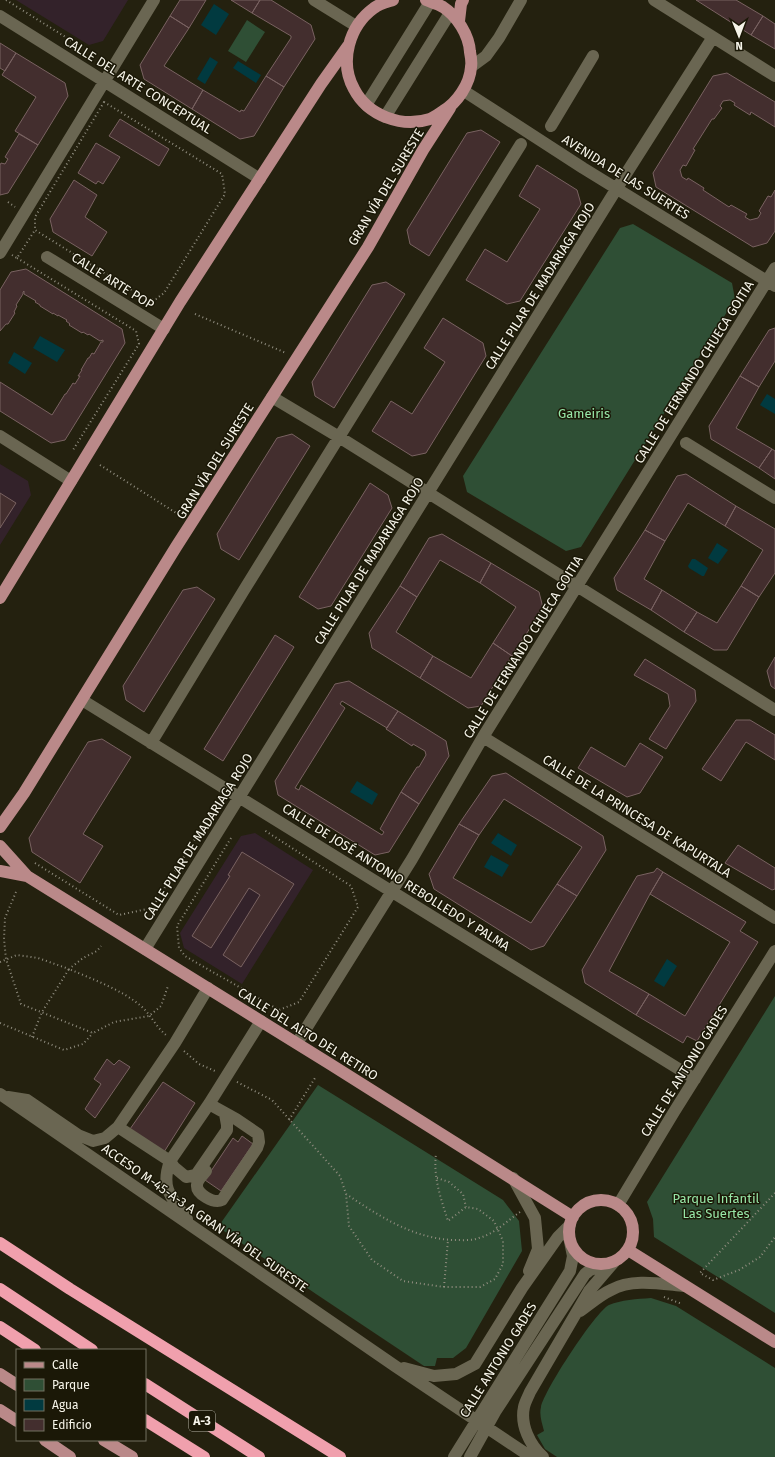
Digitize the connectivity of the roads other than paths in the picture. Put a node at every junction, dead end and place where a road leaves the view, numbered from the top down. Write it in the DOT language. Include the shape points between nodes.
graph roads {
  1 [pos="154,0"];
  2 [pos="314,0"];
  3 [pos="372,0"];
  4 [pos="393,0"];
  5 [pos="463,0"];
  6 [pos="521,0"];
  7 [pos="654,0"];
  8 [pos="428,1"];
  9 [pos="0,16"];
  10 [pos="366,16"];
  11 [pos="454,17"];
  12 [pos="356,26"];
  13 [pos="713,37"];
  14 [pos="348,46"];
  15 [pos="593,56"];
  16 [pos="472,68"];
  17 [pos="775,76"];
  18 [pos="105,81"];
  19 [pos="464,91"];
  20 [pos="366,105"];
  21 [pos="450,108"];
  22 [pos="385,118"];
  23 [pos="551,126"];
  24 [pos="521,144"];
  25 [pos="260,179"];
  26 [pos="617,188"];
  27 [pos="1,251"];
  28 [pos="47,257"];
  29 [pos="775,268"];
  30 [pos="771,283"];
  31 [pos="164,329"];
  32 [pos="272,397"];
  33 [pos="0,436"];
  34 [pos="339,437"];
  35 [pos="686,443"];
  36 [pos="71,481"];
  37 [pos="428,493"];
  38 [pos="775,498"];
  39 [pos="577,587"];
  40 [pos="0,598"];
  41 [pos="82,700"];
  42 [pos="775,710"];
  43 [pos="484,737"];
  44 [pos="151,743"];
  45 [pos="239,797"];
  46 [pos="0,827"];
  47 [pos="0,846"];
  48 [pos="0,872"];
  49 [pos="27,876"];
  50 [pos="391,892"];
  51 [pos="775,918"];
  52 [pos="145,949"];
  53 [pos="775,951"];
  54 [pos="208,988"];
  55 [pos="261,1021"];
  56 [pos="297,1043"];
  57 [pos="695,1079"];
  58 [pos="2,1095"];
  59 [pos="209,1104"];
  60 [pos="225,1114"];
  61 [pos="118,1127"];
  62 [pos="212,1153"];
  63 [pos="170,1161"];
  64 [pos="513,1178"];
  65 [pos="618,1205"];
  66 [pos="571,1221"];
  67 [pos="193,1226"];
  68 [pos="569,1237"];
  69 [pos="0,1243"];
  70 [pos="628,1250"];
  71 [pos="611,1263"];
  72 [pos="684,1286"];
  73 [pos="522,1288"];
  74 [pos="0,1289"];
  75 [pos="577,1312"];
  76 [pos="0,1327"];
  77 [pos="775,1342"];
  78 [pos="33,1349"];
  79 [pos="90,1349"];
  80 [pos="395,1366"];
  81 [pos="0,1374"];
  82 [pos="16,1384"];
  83 [pos="146,1385"];
  84 [pos="0,1410"];
  85 [pos="16,1420"];
  86 [pos="146,1421"];
  87 [pos="46,1441"];
  88 [pos="106,1441"];
  89 [pos="70,1457"];
  90 [pos="132,1457"];
  91 [pos="204,1457"];
  92 [pos="259,1457"];
  93 [pos="340,1457"];
  94 [pos="454,1457"];
  95 [pos="470,1457"];
  96 [pos="531,1457"];
  97 [pos="543,1457"];
  1 -- 18 [label="street"];
  2 -- 12 [label="street"];
  3 -- 10 [label="street"];
  4 -- 10 [label="main road" via="374,8"];
  5 -- 11 [label="main road"];
  6 -- 16 [label="street" via="499,38 486,56"];
  7 -- 13 [label="street"];
  8 -- 11 [label="main road" via="443,7"];
  8 -- 20 [label="street"];
  9 -- 18 [label="street, CALLE DEL ARTE CONCEPTUAL"];
  10 -- 12 [label="main road"];
  11 -- 16 [label="main road" via="470,43"];
  11 -- 22 [label="street"];
  12 -- 14 [label="main road"];
  13 -- 17 [label="street"];
  13 -- 26 [label="street, CALLE PILAR DE MADARIAGA ROJO"];
  14 -- 20 [label="main road" via="347,68 354,89"];
  14 -- 25 [label="main road"];
  15 -- 23 [label="street"];
  16 -- 19 [label="main road"];
  18 -- 25 [label="street, CALLE DEL ARTE CONCEPTUAL"];
  18 -- 27 [label="street"];
  19 -- 21 [label="main road"];
  19 -- 26 [label="street, AVENIDA DE LAS SUERTES"];
  20 -- 22 [label="main road"];
  21 -- 22 [label="main road" via="430,119 408,122"];
  21 -- 32 [label="main road, GRAN VÍA DEL SURESTE" via="368,247"];
  24 -- 34 [label="street"];
  25 -- 31 [label="main road"];
  26 -- 30 [label="street, AVENIDA DE LAS SUERTES"];
  26 -- 37 [label="street, CALLE PILAR DE MADARIAGA ROJO"];
  28 -- 31 [label="street, CALLE ARTE POP"];
  29 -- 30 [label="street, CALLE DE FERNANDO CHUECA GOITIA"];
  30 -- 39 [label="street, CALLE DE FERNANDO CHUECA GOITIA"];
  31 -- 36 [label="main road"];
  32 -- 34 [label="street"];
  32 -- 41 [label="main road, GRAN VÍA DEL SURESTE"];
  33 -- 36 [label="street"];
  34 -- 37 [label="street"];
  34 -- 44 [label="street"];
  35 -- 38 [label="street"];
  36 -- 40 [label="main road"];
  37 -- 39 [label="street"];
  37 -- 45 [label="street, CALLE PILAR DE MADARIAGA ROJO"];
  39 -- 42 [label="street"];
  39 -- 43 [label="street, CALLE DE FERNANDO CHUECA GOITIA"];
  41 -- 44 [label="street, CALLE DE JOSÉ ANTONIO REBOLLEDO Y PALMA"];
  41 -- 46 [label="main road, GRAN VÍA DEL SURESTE"];
  43 -- 50 [label="street, CALLE DE FERNANDO CHUECA GOITIA"];
  43 -- 51 [label="street, CALLE DE LA PRINCESA DE KAPURTALA"];
  44 -- 45 [label="street, CALLE DE JOSÉ ANTONIO REBOLLEDO Y PALMA"];
  45 -- 50 [label="street, CALLE DE JOSÉ ANTONIO REBOLLEDO Y PALMA"];
  45 -- 52 [label="street, CALLE PILAR DE MADARIAGA ROJO"];
  47 -- 49 [label="main road, CALLE DEL ALTO DEL RETIRO"];
  48 -- 49 [label="main road, CALLE DEL ALTO DEL RETIRO"];
  49 -- 52 [label="main road, CALLE DEL ALTO DEL RETIRO"];
  50 -- 56 [label="street, CALLE DE FERNANDO CHUECA GOITIA"];
  50 -- 57 [label="street, CALLE DE JOSÉ ANTONIO REBOLLEDO Y PALMA"];
  52 -- 54 [label="main road, CALLE DEL ALTO DEL RETIRO"];
  53 -- 57 [label="street, CALLE DE ANTONIO GADES"];
  54 -- 55 [label="main road, CALLE DEL ALTO DEL RETIRO"];
  54 -- 61 [label="street" via="175,1043"];
  55 -- 56 [label="main road, CALLE DEL ALTO DEL RETIRO"];
  55 -- 59 [label="street"];
  56 -- 64 [label="main road, CALLE DEL ALTO DEL RETIRO"];
  57 -- 65 [label="street, CALLE DE ANTONIO GADES"];
  58 -- 61 [label="street" via="27,1100 92,1141 105,1138"];
  58 -- 67 [label="street, ACCESO M-45-A-3 A GRAN VÍA DEL SURESTE"];
  59 -- 60 [label="street"];
  59 -- 63 [label="street"];
  60 -- 62 [label="street" via="227,1130"];
  60 -- 62 [label="street" via="258,1134 259,1142 222,1200 218,1202 212,1201 197,1188 197,1183 211,1163"];
  61 -- 63 [label="street"];
  62 -- 63 [label="street" via="196,1175 186,1177"];
  63 -- 67 [label="street" via="165,1182 169,1193"];
  64 -- 66 [label="main road, CALLE DEL ALTO DEL RETIRO"];
  64 -- 73 [label="street" via="535,1218 538,1249"];
  65 -- 66 [label="main road" via="598,1200 588,1203 579,1208"];
  65 -- 70 [label="main road" via="631,1220 634,1231"];
  66 -- 68 [label="main road"];
  66 -- 73 [label="street"];
  67 -- 80 [label="street, ACCESO M-45-A-3 A GRAN VÍA DEL SURESTE"];
  68 -- 71 [label="main road" via="572,1247 587,1261 597,1264"];
  68 -- 94 [label="street, CALLE ANTONIO GADES" via="573,1256 572,1266"];
  69 -- 93 [label="highway"];
  70 -- 71 [label="main road"];
  70 -- 72 [label="main road"];
  71 -- 75 [label="street" via="589,1291"];
  71 -- 95 [label="street, CALLE ANTONIO GADES" via="585,1274 495,1412"];
  72 -- 75 [label="street" via="640,1283 624,1285 611,1289"];
  72 -- 77 [label="main road"];
  73 -- 80 [label="street" via="475,1364 456,1374 434,1376"];
  74 -- 79 [label="highway"];
  75 -- 97 [label="street" via="524,1406 526,1433 535,1450"];
  76 -- 78 [label="highway"];
  80 -- 96 [label="street, ACCESO M-45-A-3 A GRAN VÍA DEL SURESTE"];
  81 -- 82 [label="main road"];
  83 -- 92 [label="highway, A-3"];
  84 -- 85 [label="main road"];
  86 -- 91 [label="highway, A-3"];
  87 -- 89 [label="main road"];
  88 -- 90 [label="main road"];
}
